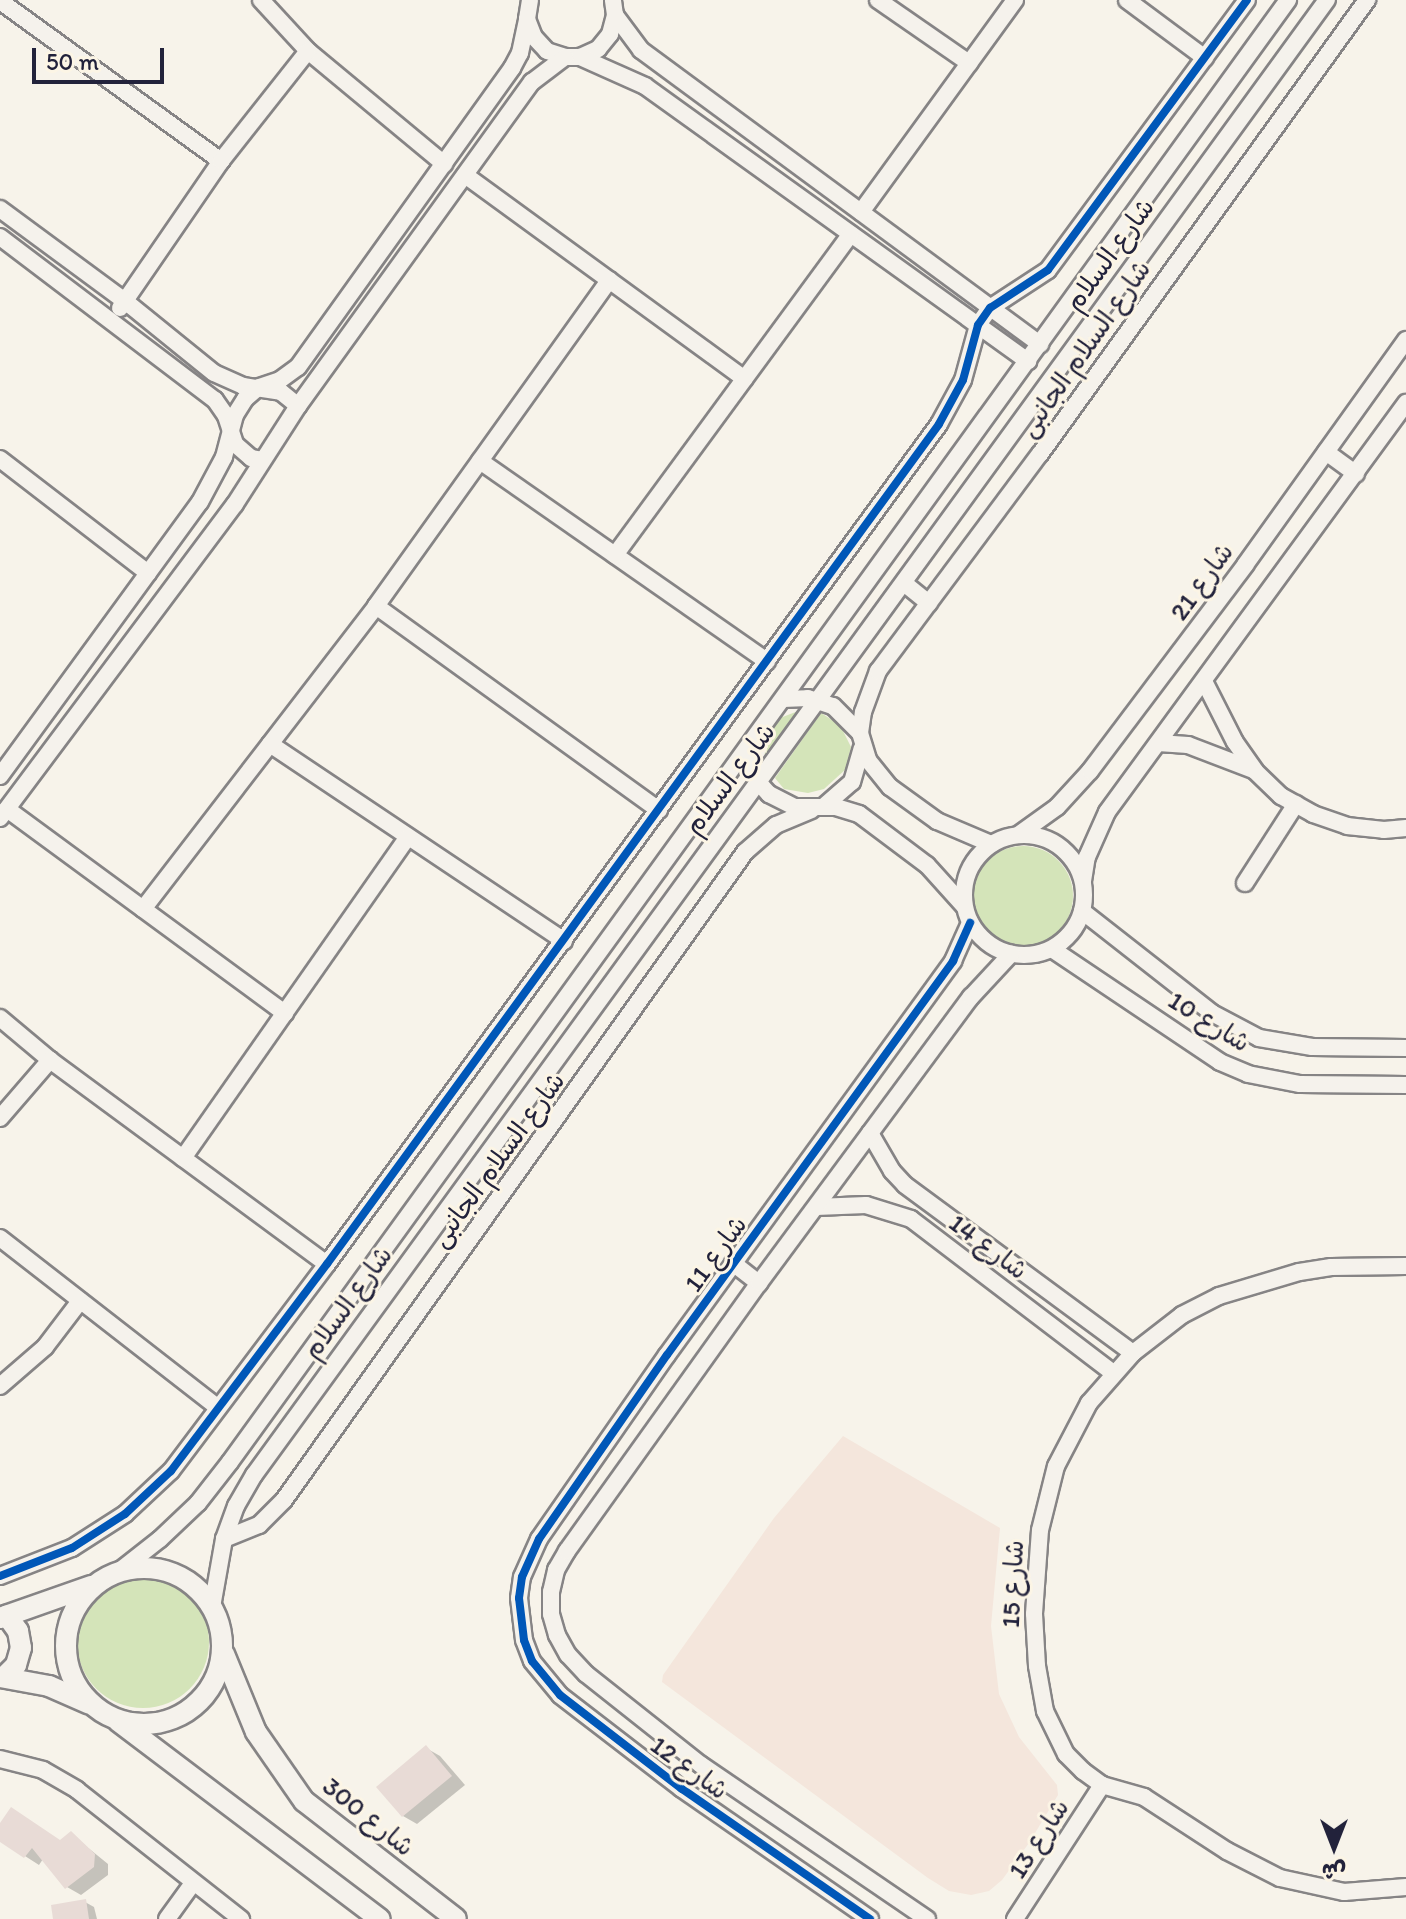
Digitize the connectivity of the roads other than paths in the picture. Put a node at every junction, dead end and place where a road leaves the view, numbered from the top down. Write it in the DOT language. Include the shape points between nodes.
graph roads {
  1 [pos="261,0"];
  2 [pos="878,0"];
  3 [pos="1015,0"];
  4 [pos="1127,0"];
  5 [pos="1247,0"];
  6 [pos="1288,0"];
  7 [pos="1327,0"];
  8 [pos="1367,0"];
  9 [pos="0,1"];
  10 [pos="528,6"];
  11 [pos="614,8"];
  12 [pos="308,51"];
  13 [pos="573,57"];
  14 [pos="1205,58"];
  15 [pos="969,63"];
  16 [pos="221,161"];
  17 [pos="444,164"];
  18 [pos="465,175"];
  19 [pos="0,209"];
  20 [pos="861,212"];
  21 [pos="851,234"];
  22 [pos="0,237"];
  23 [pos="609,280"];
  24 [pos="125,301"];
  25 [pos="990,308"];
  26 [pos="112,321"];
  27 [pos="978,325"];
  28 [pos="1406,340"];
  29 [pos="1040,344"];
  30 [pos="1028,361"];
  31 [pos="745,379"];
  32 [pos="259,387"];
  33 [pos="1406,403"];
  34 [pos="298,406"];
  35 [pos="231,433"];
  36 [pos="1326,452"];
  37 [pos="0,459"];
  38 [pos="262,460"];
  39 [pos="480,461"];
  40 [pos="1356,474"];
  41 [pos="615,555"];
  42 [pos="148,573"];
  43 [pos="904,583"];
  44 [pos="929,603"];
  45 [pos="376,606"];
  46 [pos="767,661"];
  47 [pos="1204,681"];
  48 [pos="783,699"];
  49 [pos="821,701"];
  50 [pos="861,740"];
  51 [pos="1158,743"];
  52 [pos="270,744"];
  53 [pos="747,749"];
  54 [pos="1255,771"];
  55 [pos="0,776"];
  56 [pos="759,783"];
  57 [pos="1296,804"];
  58 [pos="818,808"];
  59 [pos="659,810"];
  60 [pos="3,814"];
  61 [pos="1406,828"];
  62 [pos="1018,835"];
  63 [pos="408,837"];
  64 [pos="991,844"];
  65 [pos="1083,881"];
  66 [pos="1245,883"];
  67 [pos="684,884"];
  68 [pos="708,900"];
  69 [pos="143,909"];
  70 [pos="1082,911"];
  71 [pos="967,915"];
  72 [pos="564,941"];
  73 [pos="1052,949"];
  74 [pos="1011,954"];
  75 [pos="285,1013"];
  76 [pos="0,1018"];
  77 [pos="1406,1048"];
  78 [pos="50,1060"];
  79 [pos="1406,1085"];
  80 [pos="0,1118"];
  81 [pos="870,1133"];
  82 [pos="183,1158"];
  83 [pos="816,1207"];
  84 [pos="0,1238"];
  85 [pos="733,1263"];
  86 [pos="327,1264"];
  87 [pos="1406,1266"];
  88 [pos="759,1283"];
  89 [pos="80,1301"];
  90 [pos="1133,1353"];
  91 [pos="1113,1373"];
  92 [pos="0,1386"];
  93 [pos="218,1408"];
  94 [pos="224,1539"];
  95 [pos="118,1572"];
  96 [pos="0,1576"];
  97 [pos="95,1584"];
  98 [pos="212,1607"];
  99 [pos="551,1614"];
  100 [pos="4,1617"];
  101 [pos="520,1618"];
  102 [pos="224,1654"];
  103 [pos="2,1677"];
  104 [pos="91,1704"];
  105 [pos="115,1719"];
  106 [pos="0,1759"];
  107 [pos="1102,1785"];
  108 [pos="193,1883"];
  109 [pos="1406,1887"];
  110 [pos="167,1919"];
  111 [pos="241,1919"];
  112 [pos="380,1919"];
  113 [pos="456,1919"];
  114 [pos="870,1919"];
  115 [pos="927,1919"];
  116 [pos="1015,1919"];
  1 -- 12 [label="street"];
  2 -- 15 [label="street"];
  3 -- 15 [label="street"];
  4 -- 14 [label="street"];
  5 -- 14 [label="street"];
  6 -- 29 [label="street, شارع السلام"];
  7 -- 43 [label="street, شارع السلام"];
  8 -- 44 [label="street, شارع السلام الجانبى"];
  9 -- 16 [label="street"];
  10 -- 13 [label="street" via="534,37 547,51"];
  10 -- 17 [label="street" via="520,53"];
  11 -- 13 [label="street" via="610,34 598,49"];
  11 -- 20 [label="street" via="641,50"];
  12 -- 16 [label="street"];
  12 -- 17 [label="street"];
  13 -- 18 [label="street" via="532,82"];
  13 -- 21 [label="street" via="645,86"];
  14 -- 25 [label="street" via="1048,270"];
  15 -- 20 [label="street"];
  16 -- 24 [label="street"];
  17 -- 32 [label="street" via="298,367"];
  18 -- 23 [label="street"];
  18 -- 34 [label="street"];
  19 -- 24 [label="street"];
  20 -- 25 [label="street"];
  21 -- 27 [label="street"];
  21 -- 31 [label="street"];
  22 -- 26 [label="street"];
  23 -- 31 [label="street"];
  23 -- 39 [label="street"];
  24 -- 26 [label="street"];
  24 -- 32 [label="street" via="221,377"];
  25 -- 27 [label="street"];
  25 -- 29 [label="street"];
  26 -- 35 [label="street" via="215,400"];
  27 -- 30 [label="street"];
  27 -- 46 [label="street" via="953,403"];
  28 -- 36 [label="street, شارع 21"];
  29 -- 30 [label="street, شارع السلام"];
  30 -- 48 [label="street, شارع السلام"];
  31 -- 41 [label="street"];
  32 -- 34 [label="street" via="281,392"];
  32 -- 35 [label="street" via="245,399"];
  33 -- 40 [label="street"];
  34 -- 38 [label="street"];
  35 -- 38 [label="street" via="242,452"];
  35 -- 42 [label="street" via="213,480"];
  36 -- 40 [label="street"];
  36 -- 62 [label="street, شارع 21" via="1090,771 1057,807"];
  37 -- 42 [label="street"];
  38 -- 60 [label="street" via="235,504"];
  39 -- 41 [label="street"];
  39 -- 45 [label="street"];
  40 -- 47 [label="street"];
  41 -- 46 [label="street"];
  42 -- 55 [label="street"];
  43 -- 44 [label="street"];
  43 -- 49 [label="street, شارع السلام"];
  44 -- 50 [label="street, شارع السلام الجانبى" via="878,671 863,712"];
  45 -- 52 [label="street"];
  45 -- 59 [label="street"];
  46 -- 59 [label="street"];
  47 -- 51 [label="street"];
  47 -- 54 [label="street"];
  48 -- 49 [label="street"];
  48 -- 53 [label="street, شارع السلام"];
  49 -- 50 [label="street" via="844,713"];
  49 -- 56 [label="street, شارع السلام"];
  50 -- 58 [label="street, شارع السلام الجانبى" via="852,782"];
  50 -- 64 [label="street" via="876,773 890,787 937,821"];
  51 -- 54 [label="street" via="1188,745"];
  51 -- 65 [label="street" via="1107,812 1087,857"];
  52 -- 63 [label="street"];
  52 -- 69 [label="street"];
  53 -- 56 [label="street"];
  53 -- 95 [label="street, شارع السلام" via="230,1462 198,1503"];
  54 -- 57 [label="street"];
  56 -- 58 [label="street" via="781,802"];
  56 -- 67 [label="street, شارع السلام"];
  57 -- 61 [label="street" via="1347,826"];
  57 -- 66 [label="street"];
  58 -- 68 [label="street, شارع السلام الجانبى" via="761,837"];
  58 -- 71 [label="street" via="859,814 927,865"];
  59 -- 72 [label="street"];
  60 -- 69 [label="street"];
  62 -- 64 [label="street"];
  62 -- 65 [label="street" via="1051,841 1076,865"];
  63 -- 72 [label="street"];
  63 -- 75 [label="street"];
  64 -- 71 [label="street" via="965,879"];
  65 -- 70 [label="street"];
  67 -- 68 [label="street"];
  67 -- 94 [label="street, شارع السلام" via="254,1475"];
  68 -- 94 [label="street, شارع السلام الجانبى" via="670,962 284,1500 259,1525"];
  69 -- 75 [label="street"];
  70 -- 73 [label="street" via="1076,926"];
  70 -- 77 [label="street, شارع 10" via="1212,1013 1259,1038 1312,1047"];
  71 -- 74 [label="street" via="991,946"];
  71 -- 85 [label="street, شارع 11" via="953,961"];
  72 -- 86 [label="street"];
  73 -- 74 [label="street"];
  73 -- 79 [label="street, شارع 10" via="1220,1062 1248,1074 1300,1084"];
  74 -- 81 [label="street, شارع 11" via="971,997"];
  75 -- 82 [label="street"];
  76 -- 78 [label="street"];
  78 -- 80 [label="street"];
  78 -- 82 [label="street"];
  81 -- 83 [label="street, شارع 11"];
  81 -- 90 [label="street, شارع 14" via="905,1185"];
  82 -- 86 [label="street"];
  83 -- 88 [label="street, شارع 11"];
  83 -- 91 [label="street, شارع 14" via="866,1205 911,1219"];
  84 -- 89 [label="street"];
  85 -- 88 [label="street"];
  85 -- 101 [label="street, شارع 11" via="539,1539 522,1577"];
  86 -- 93 [label="street"];
  87 -- 90 [label="street, شارع 15" via="1331,1267 1230,1292 1182,1315"];
  88 -- 99 [label="street, شارع 11" via="567,1551 556,1570"];
  89 -- 92 [label="street" via="45,1347"];
  89 -- 93 [label="street"];
  90 -- 91 [label="street, شارع 15"];
  91 -- 107 [label="street, شارع 15" via="1089,1403 1056,1466 1040,1530 1034,1614 1037,1666 1054,1734 1075,1763"];
  93 -- 96 [label="street" via="171,1471 125,1514 72,1548"];
  94 -- 98 [label="street, شارع السلام"];
  95 -- 97 [label="street"];
  95 -- 98 [label="street" via="145,1567 172,1572 195,1586"];
  97 -- 100 [label="street"];
  97 -- 104 [label="street" via="77,1605 67,1630 66,1657 74,1683"];
  98 -- 102 [label="street"];
  99 -- 115 [label="street, شارع 12" via="568,1655 596,1683 701,1765"];
  100 -- 103 [label="street" via="18,1631 21,1648 16,1665"];
  101 -- 114 [label="street, شارع 12" via="532,1661 560,1695 682,1789"];
  102 -- 105 [label="street" via="203,1698 185,1713 150,1723"];
  102 -- 113 [label="street, شارع 300" via="256,1732 304,1801"];
  103 -- 104 [label="street" via="49,1686"];
  104 -- 105 [label="street"];
  105 -- 112 [label="street"];
  106 -- 108 [label="street" via="43,1770 77,1790"];
  107 -- 109 [label="street, شارع 15" via="1144,1797 1280,1878 1344,1892"];
  107 -- 116 [label="street, شارع 13"];
  108 -- 110 [label="street"];
  108 -- 111 [label="street"];
}
